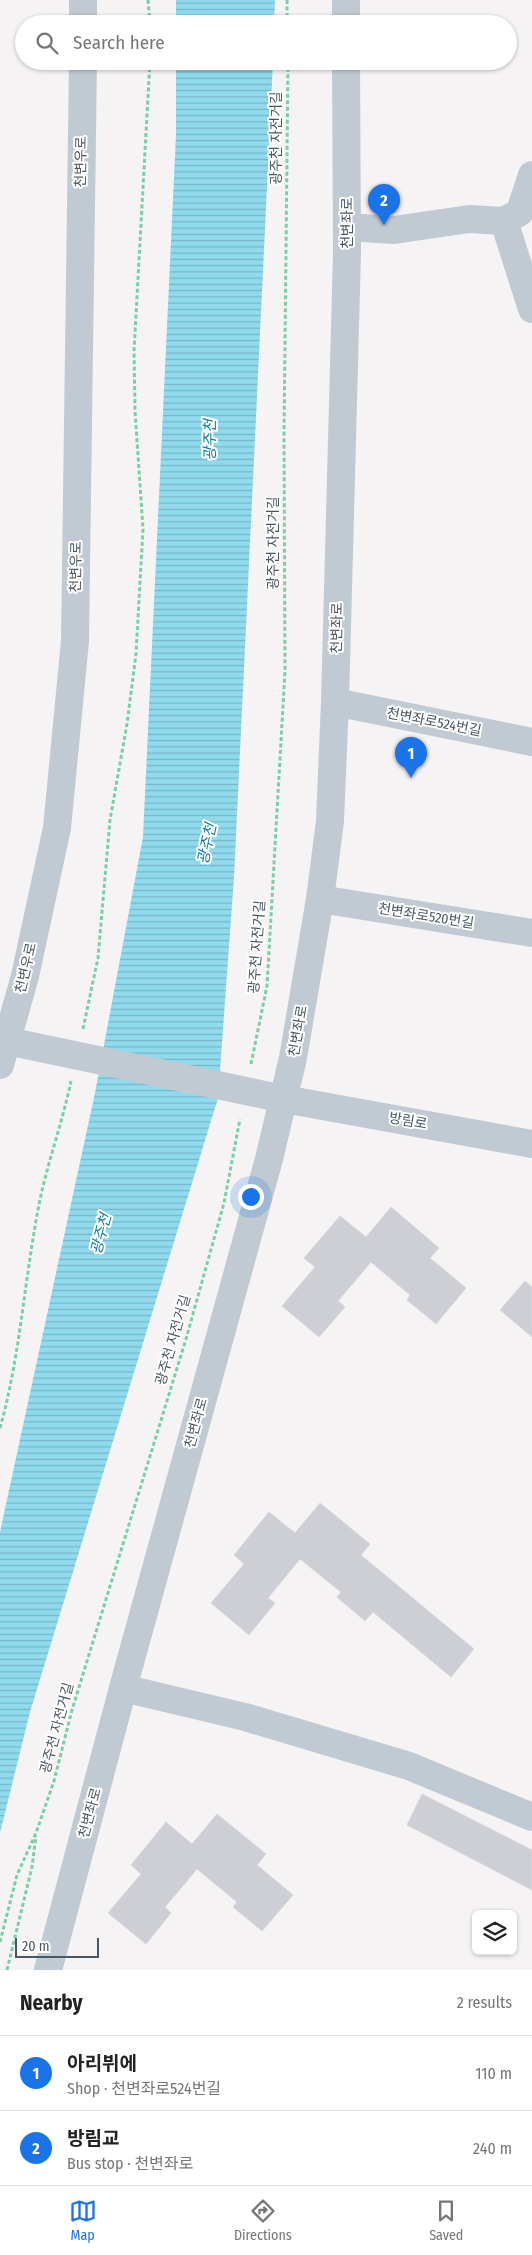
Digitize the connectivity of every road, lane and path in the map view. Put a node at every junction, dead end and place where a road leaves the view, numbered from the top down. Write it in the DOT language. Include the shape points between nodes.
graph roads {
  1 [pos="83,0"];
  2 [pos="148,0"];
  3 [pos="287,0"];
  4 [pos="346,0"];
  5 [pos="83,15"];
  6 [pos="149,15"];
  7 [pos="288,15"];
  8 [pos="346,15"];
  9 [pos="82,70"];
  10 [pos="150,70"];
  11 [pos="288,70"];
  12 [pos="346,70"];
  13 [pos="532,174"];
  14 [pos="504,221"];
  15 [pos="347,227"];
  16 [pos="532,309"];
  17 [pos="335,702"];
  18 [pos="532,742"];
  19 [pos="320,899"];
  20 [pos="532,933"];
  21 [pos="82,1032"];
  22 [pos="2,1049"];
  23 [pos="250,1071"];
  24 [pos="72,1080"];
  25 [pos="284,1099"];
  26 [pos="241,1118"];
  27 [pos="532,1144"];
  28 [pos="0,1428"];
  29 [pos="123,1688"];
  30 [pos="532,1817"];
  31 [pos="36,1833"];
  32 [pos="0,1942"];
  33 [pos="7,1970"];
  34 [pos="48,1970"];
  1 -- 5 [label="street"];
  2 -- 6 [label="path"];
  3 -- 7 [label="path"];
  4 -- 8 [label="street"];
  9 -- 22 [label="street, 천변우로" via="76,641 57,828 25,976"];
  10 -- 21 [label="path" via="134,351 143,529 136,654 110,820 98,958"];
  11 -- 23 [label="path, 광주천 자전거길" via="284,436 286,671 267,986"];
  12 -- 15 [label="street, 천변좌로"];
  13 -- 14 [label="street" via="520,212"];
  14 -- 15 [label="street" via="470,219 394,230"];
  14 -- 16 [label="street"];
  15 -- 17 [label="street, 천변좌로"];
  17 -- 18 [label="street, 천변좌로524번길"];
  17 -- 19 [label="street, 천변좌로" via="330,821"];
  19 -- 20 [label="street, 천변좌로520번길"];
  19 -- 25 [label="street, 천변좌로"];
  22 -- 25 [label="street, 방림로, bridge"];
  24 -- 28 [label="path" via="42,1188 24,1312"];
  25 -- 27 [label="street, 방림로"];
  25 -- 29 [label="street, 천변좌로"];
  26 -- 31 [label="path, 광주천 자전거길" via="224,1203 186,1339"];
  29 -- 30 [label="street" via="245,1717 409,1766"];
  29 -- 34 [label="street, 천변좌로"];
  31 -- 32 [label="path, 광주천 자전거길" via="16,1875"];
  31 -- 33 [label="path, 광주천 자전거길"];
}
